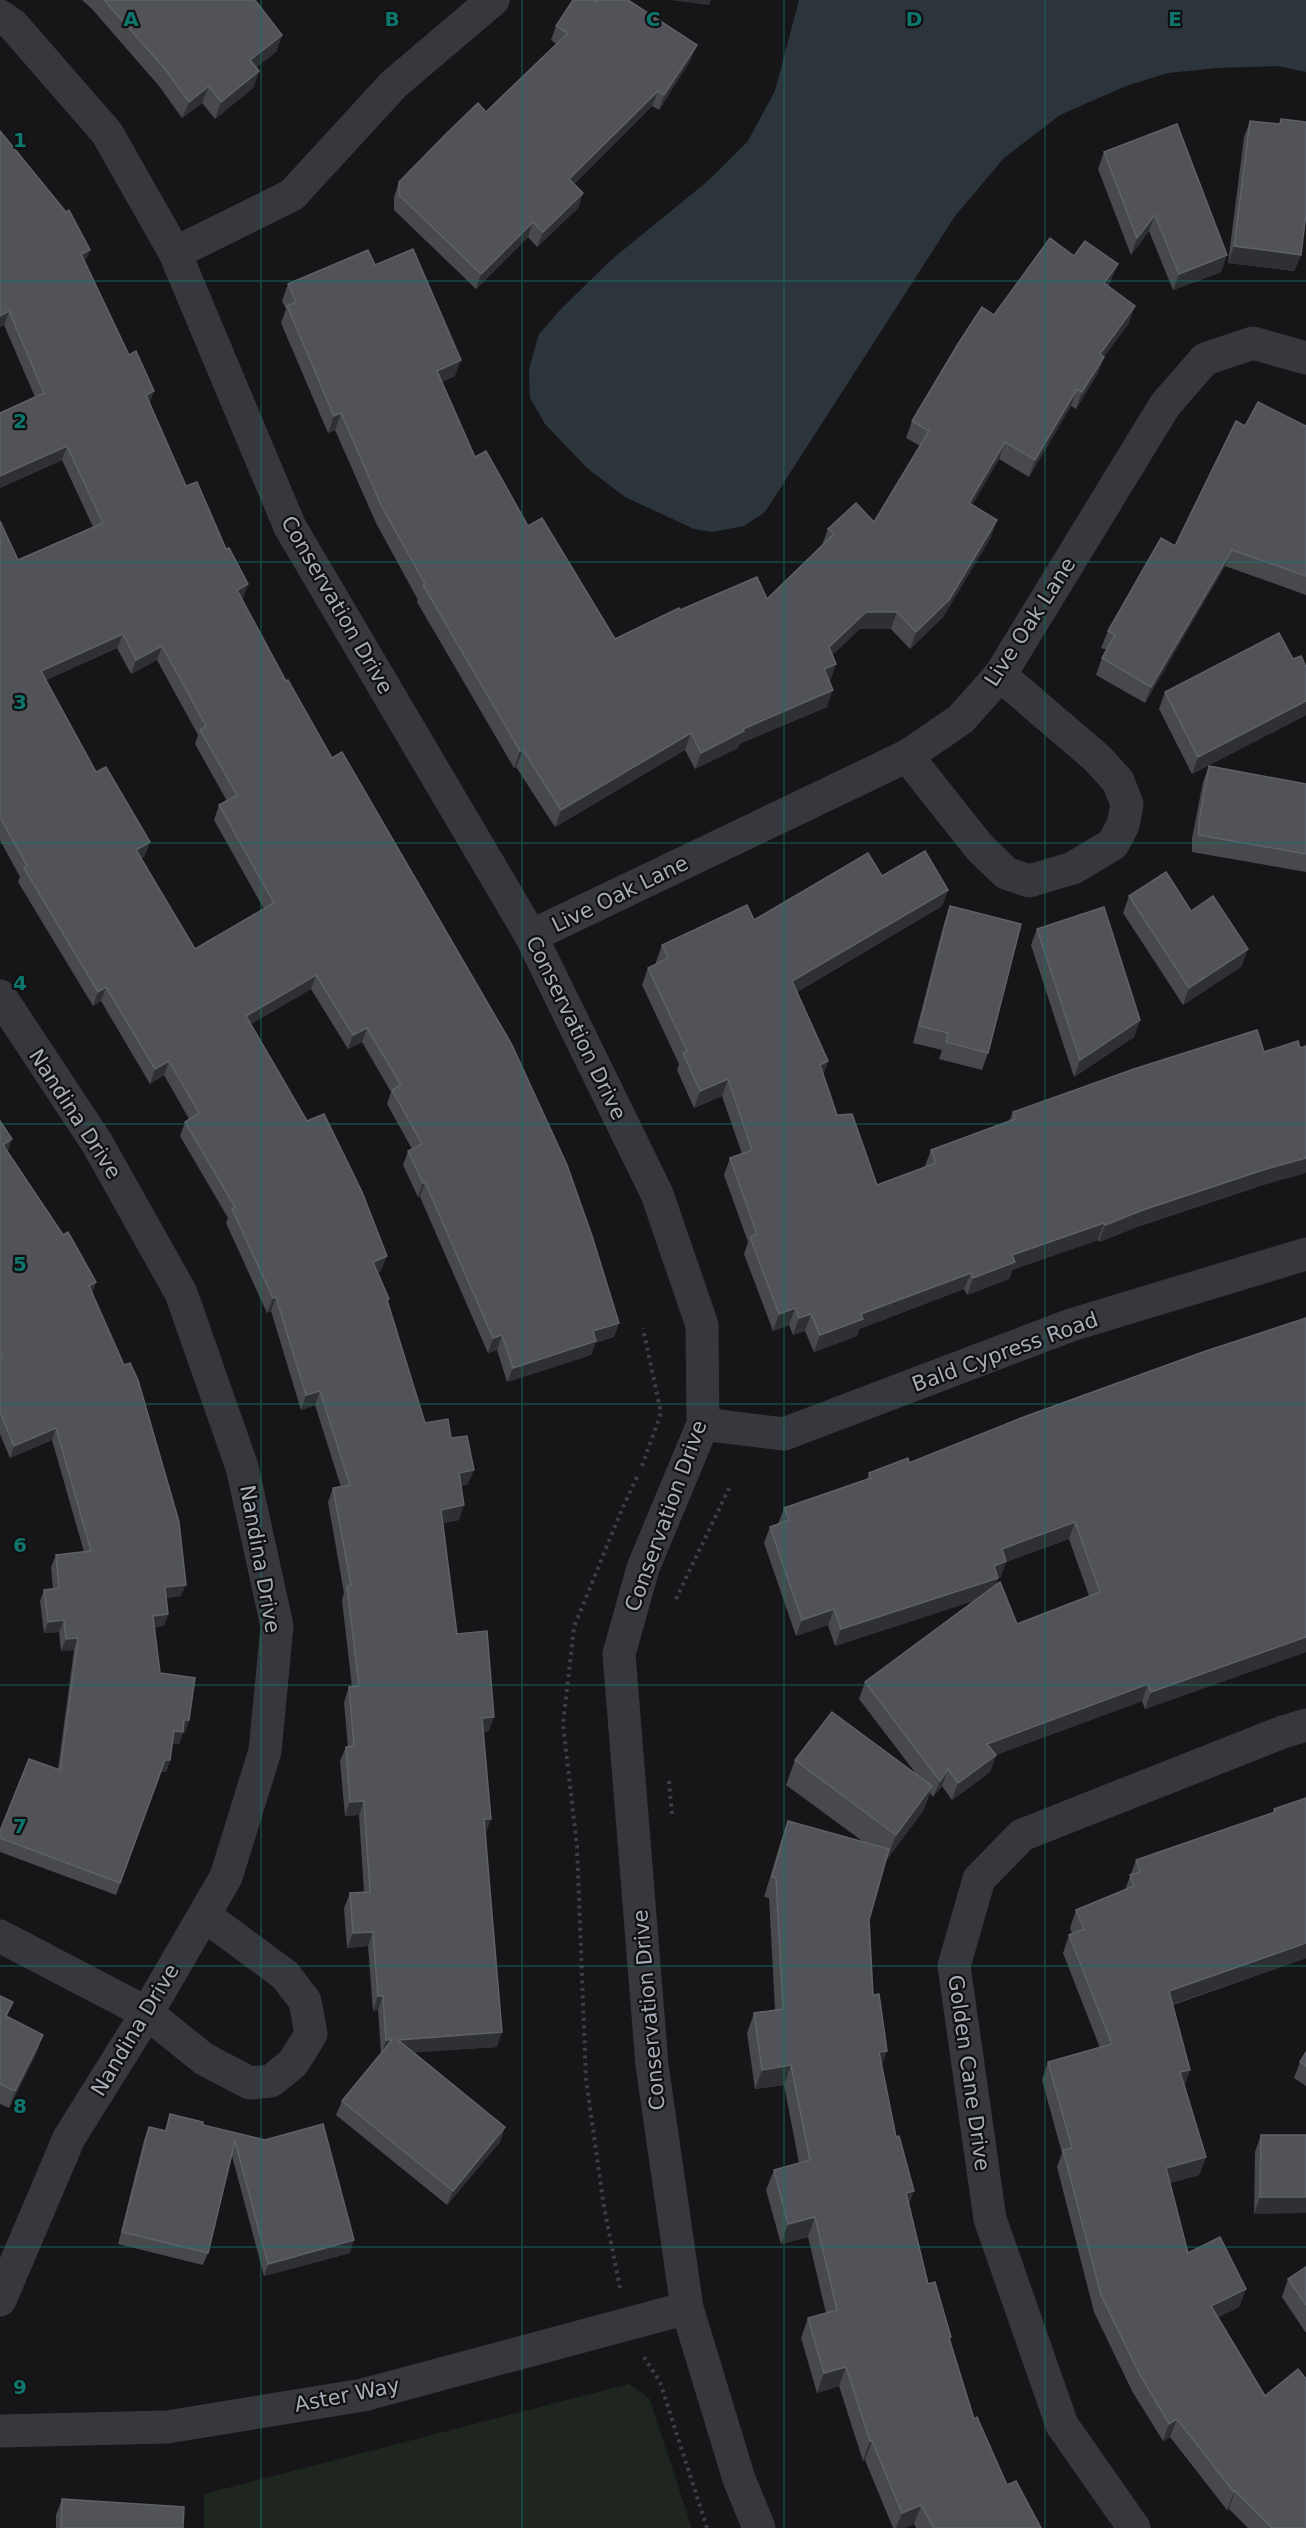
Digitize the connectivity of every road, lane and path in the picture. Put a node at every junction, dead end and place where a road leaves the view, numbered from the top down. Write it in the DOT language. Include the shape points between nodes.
graph roads {
  1 [pos="493,0"];
  2 [pos="0,16"];
  3 [pos="175,253"];
  4 [pos="1306,358"];
  5 [pos="1000,675"];
  6 [pos="907,756"];
  7 [pos="531,936"];
  8 [pos="5,1014"];
  9 [pos="1306,1254"];
  10 [pos="704,1424"];
  11 [pos="730,1484"];
  12 [pos="675,1601"];
  13 [pos="1306,1725"];
  14 [pos="669,1780"];
  15 [pos="672,1827"];
  16 [pos="204,1915"];
  17 [pos="0,1936"];
  18 [pos="147,2013"];
  19 [pos="0,2300"];
  20 [pos="687,2308"];
  21 [pos="0,2431"];
  22 [pos="759,2528"];
  23 [pos="1134,2528"];
  1 -- 3 [label="street" via="394,84 292,195"];
  2 -- 3 [label="street, Conservation Drive" via="13,25 107,133"];
  3 -- 7 [label="street, Conservation Drive" via="290,527"];
  4 -- 5 [label="street, Live Oak Lane" via="1253,343 1205,359 1165,405"];
  5 -- 6 [label="street, Live Oak Lane" via="962,719"];
  5 -- 6 [label="street" via="1097,758 1118,781 1127,804 1124,825 1113,844 1073,868 1029,881 1005,873 980,848"];
  6 -- 7 [label="street, Live Oak Lane"];
  7 -- 10 [label="street, Conservation Drive" via="661,1205 702,1325"];
  8 -- 16 [label="street, Nandina Drive" via="98,1143 180,1293 242,1467 276,1626 265,1751 226,1877"];
  9 -- 10 [label="street, Bald Cypress Road" via="1071,1325 784,1434"];
  10 -- 20 [label="street, Conservation Drive" via="643,1568 619,1654 652,2065"];
  11 -- 12 [label="path"];
  13 -- 23 [label="street, Golden Cane Drive" via="1022,1835 979,1879 954,1966 990,2219 1062,2425"];
  14 -- 15 [label="path"];
  16 -- 18 [label="street, Nandina Drive"];
  16 -- 18 [label="street" via="285,1975 305,2001 311,2034 293,2062 271,2081 250,2083 204,2059"];
  17 -- 18 [label="street"];
  18 -- 19 [label="street, Nandina Drive" via="69,2139"];
  20 -- 21 [label="street, Aster Way" via="363,2395 167,2427"];
  20 -- 22 [label="street, Conservation Drive"];
}
